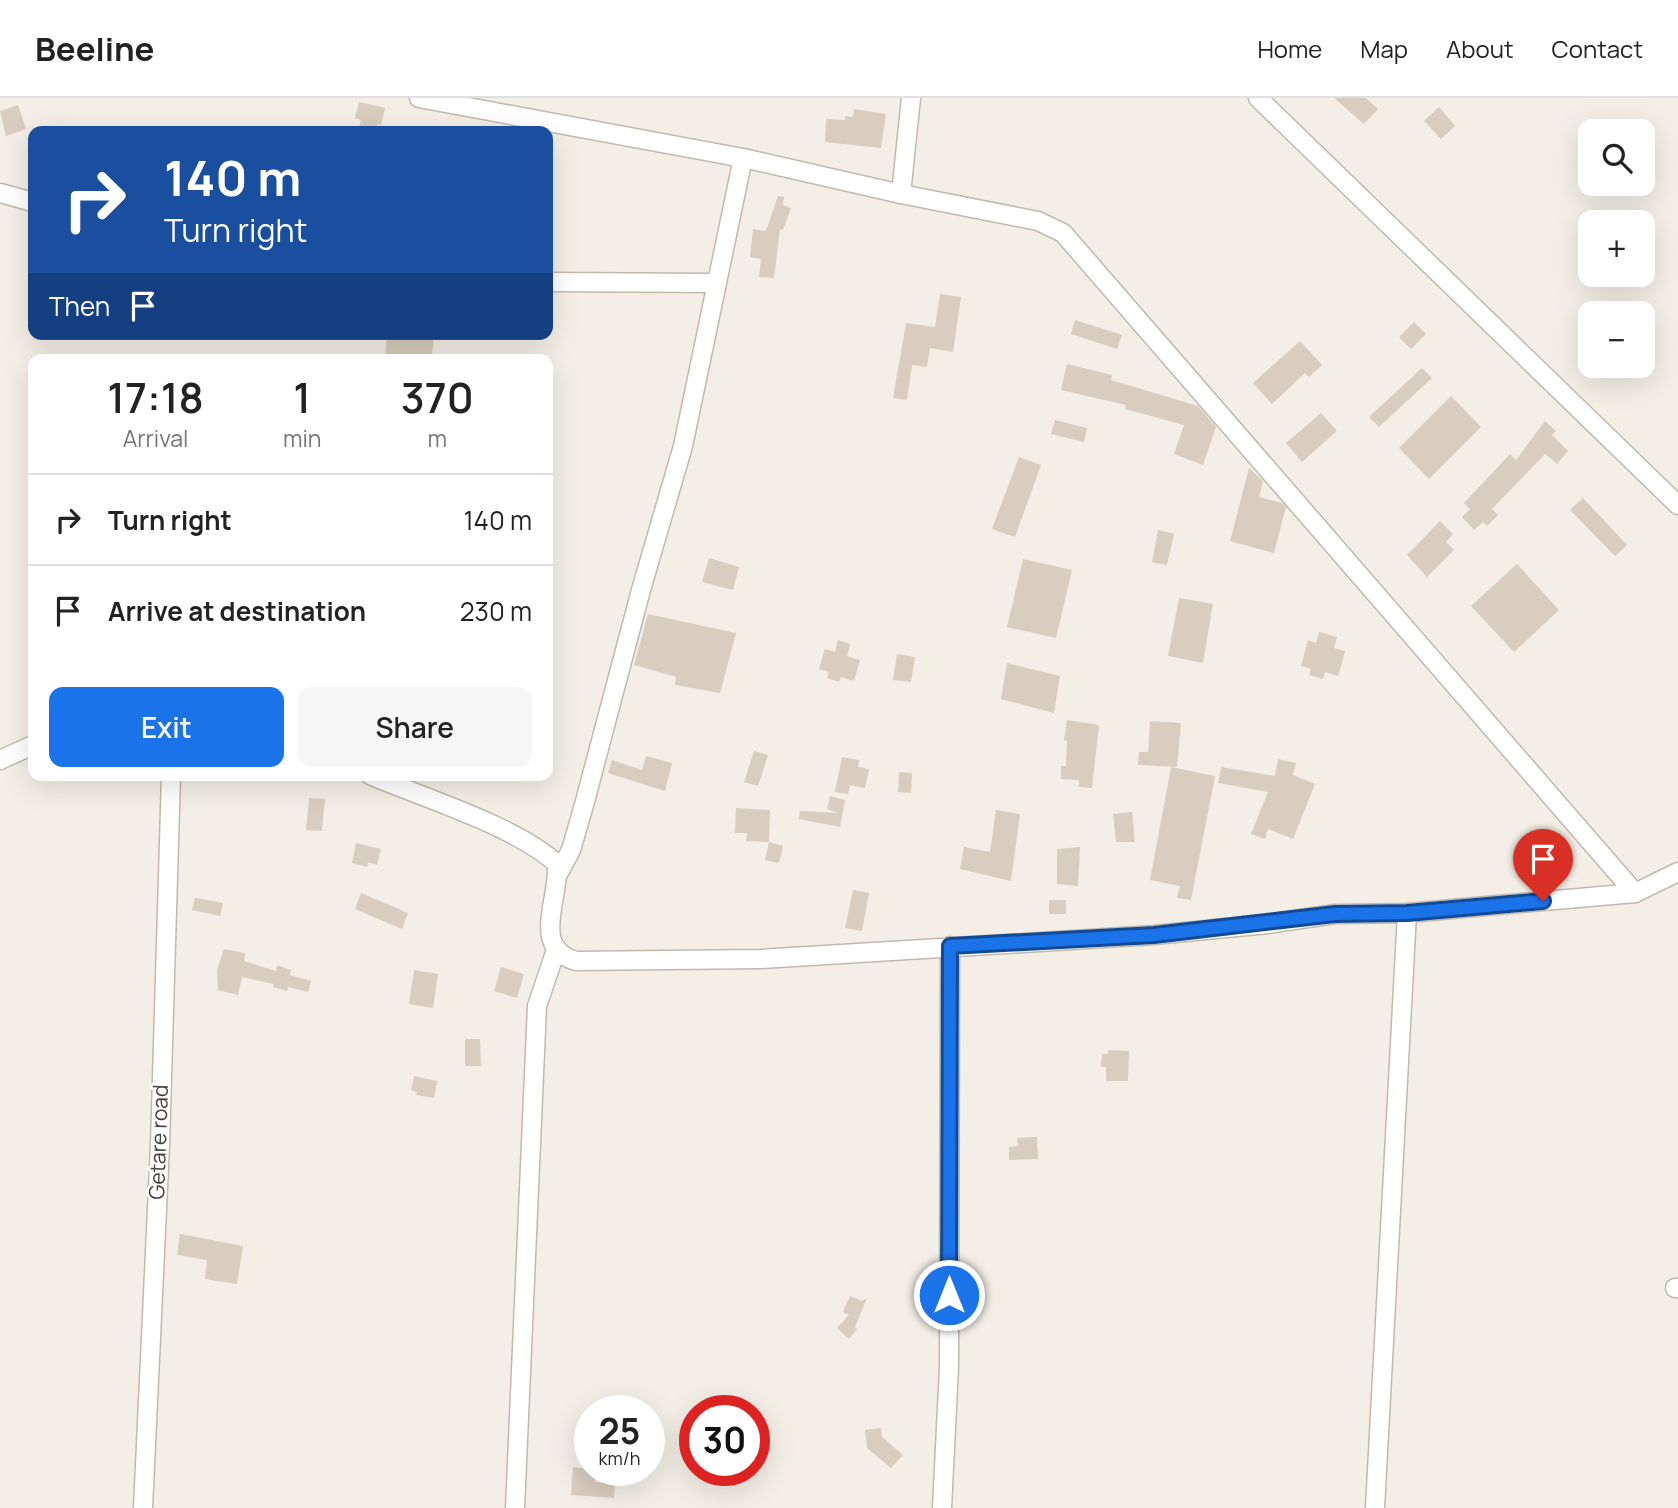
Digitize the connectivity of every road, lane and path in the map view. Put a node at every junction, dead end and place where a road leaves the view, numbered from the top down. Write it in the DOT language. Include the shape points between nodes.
graph roads {
  1 [pos="419,98"];
  2 [pos="911,98"];
  3 [pos="1258,98"];
  4 [pos="743,158"];
  5 [pos="0,193"];
  6 [pos="901,194"];
  7 [pos="28,201"];
  8 [pos="553,282"];
  9 [pos="716,283"];
  10 [pos="1678,505"];
  11 [pos="28,747"];
  12 [pos="0,761"];
  13 [pos="171,781"];
  14 [pos="384,781"];
  15 [pos="1678,872"];
  16 [pos="558,874"];
  17 [pos="1635,893"];
  18 [pos="1407,913"];
  19 [pos="950,946"];
  20 [pos="556,950"];
  21 [pos="143,1508"];
  22 [pos="515,1508"];
  23 [pos="942,1508"];
  24 [pos="1376,1508"];
  1 -- 4 [label="street"];
  2 -- 6 [label="street"];
  3 -- 10 [label="street"];
  4 -- 6 [label="street"];
  4 -- 9 [label="street"];
  5 -- 7 [label="street"];
  6 -- 17 [label="street" via="1038,221 1074,242"];
  8 -- 9 [label="street"];
  9 -- 16 [label="street" via="683,446 581,816"];
  11 -- 12 [label="street"];
  13 -- 21 [label="street, Getare road"];
  14 -- 16 [label="street" via="522,838 557,864"];
  15 -- 17 [label="street"];
  16 -- 20 [label="street" via="548,930"];
  17 -- 18 [label="street"];
  18 -- 19 [label="street" via="1335,914 1154,935"];
  18 -- 24 [label="street"];
  19 -- 20 [label="street" via="747,959 576,961"];
  19 -- 23 [label="street" via="949,1367"];
  20 -- 22 [label="street" via="537,1006"];
}
